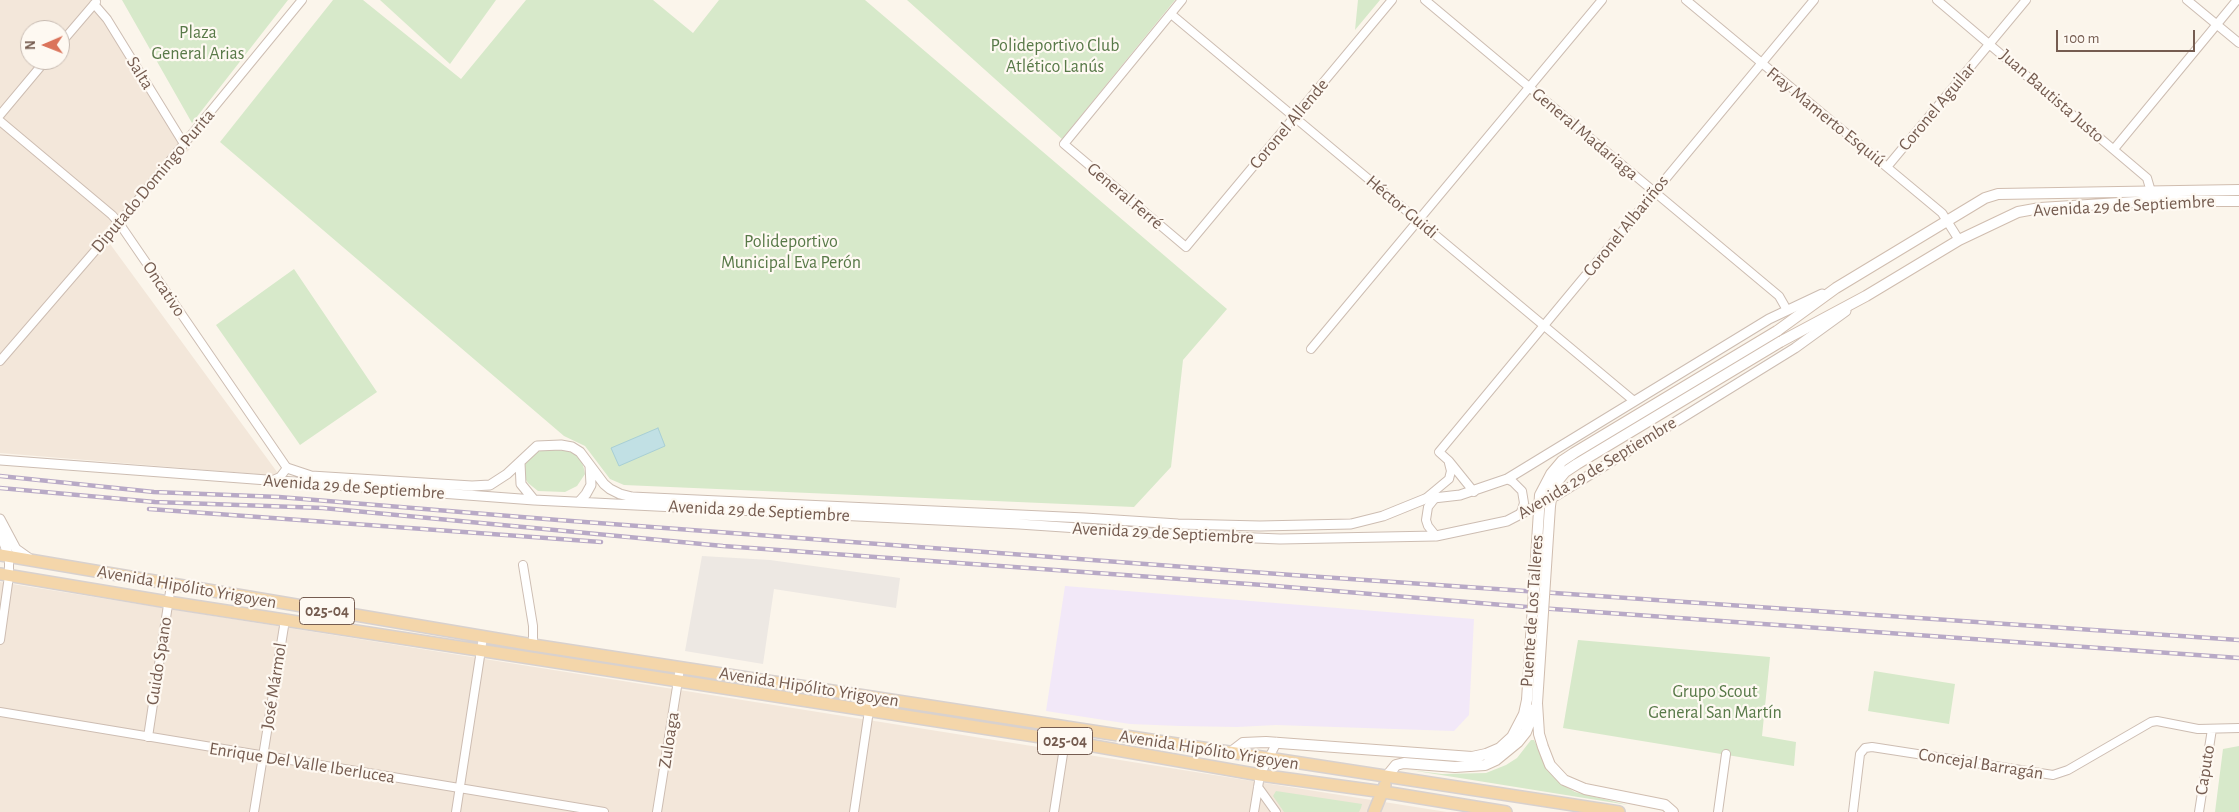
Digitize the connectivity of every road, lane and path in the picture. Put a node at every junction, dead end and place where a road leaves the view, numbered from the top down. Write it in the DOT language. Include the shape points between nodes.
graph roads {
  1 [pos="302,0"];
  2 [pos="1182,0"];
  3 [pos="1392,0"];
  4 [pos="1426,0"];
  5 [pos="1602,0"];
  6 [pos="1686,0"];
  7 [pos="1814,0"];
  8 [pos="1938,0"];
  9 [pos="2026,0"];
  10 [pos="2187,0"];
  11 [pos="2236,0"];
  12 [pos="96,2"];
  13 [pos="1171,14"];
  14 [pos="2216,24"];
  15 [pos="70,32"];
  16 [pos="1990,43"];
  17 [pos="2239,43"];
  18 [pos="1762,64"];
  19 [pos="38,70"];
  20 [pos="1530,88"];
  21 [pos="0,115"];
  22 [pos="1294,117"];
  23 [pos="0,121"];
  24 [pos="184,144"];
  25 [pos="2114,150"];
  26 [pos="1887,167"];
  27 [pos="2152,190"];
  28 [pos="2239,190"];
  29 [pos="1654,192"];
  30 [pos="2152,201"];
  31 [pos="2239,201"];
  32 [pos="1419,221"];
  33 [pos="1947,221"];
  34 [pos="119,223"];
  35 [pos="1959,240"];
  36 [pos="1186,247"];
  37 [pos="1836,288"];
  38 [pos="1866,296"];
  39 [pos="1787,310"];
  40 [pos="1544,326"];
  41 [pos="1311,349"];
  42 [pos="0,361"];
  43 [pos="1634,401"];
  44 [pos="0,460"];
  45 [pos="1449,461"];
  46 [pos="520,463"];
  47 [pos="590,464"];
  48 [pos="286,468"];
  49 [pos="1507,479"];
  50 [pos="272,480"];
  51 [pos="1474,492"];
  52 [pos="1436,497"];
  53 [pos="1425,499"];
  54 [pos="534,500"];
  55 [pos="578,502"];
  56 [pos="1520,515"];
  57 [pos="0,519"];
  58 [pos="0,532"];
  59 [pos="1436,536"];
  60 [pos="5,556"];
  61 [pos="33,560"];
  62 [pos="523,564"];
  63 [pos="5,575"];
  64 [pos="171,585"];
  65 [pos="168,602"];
  66 [pos="285,620"];
  67 [pos="483,637"];
  68 [pos="0,640"];
  69 [pos="534,645"];
  70 [pos="480,651"];
  71 [pos="680,668"];
  72 [pos="678,682"];
  73 [pos="871,697"];
  74 [pos="1537,703"];
  75 [pos="869,711"];
  76 [pos="0,712"];
  77 [pos="2239,728"];
  78 [pos="2212,729"];
  79 [pos="148,737"];
  80 [pos="1065,741"];
  81 [pos="1277,742"];
  82 [pos="1230,753"];
  83 [pos="1726,754"];
  84 [pos="263,757"];
  85 [pos="1405,758"];
  86 [pos="1268,759"];
  87 [pos="1387,776"];
  88 [pos="1259,781"];
  89 [pos="459,789"];
  90 [pos="1384,792"];
  91 [pos="1398,794"];
  92 [pos="1481,810"];
  93 [pos="254,812"];
  94 [pos="456,812"];
  95 [pos="604,812"];
  96 [pos="657,812"];
  97 [pos="854,812"];
  98 [pos="1054,812"];
  99 [pos="1254,812"];
  100 [pos="1276,812"];
  101 [pos="1374,812"];
  102 [pos="1381,812"];
  103 [pos="1506,812"];
  104 [pos="1619,812"];
  105 [pos="1673,812"];
  106 [pos="1718,812"];
  107 [pos="1853,812"];
  108 [pos="2199,812"];
  1 -- 24 [label="street, Diputado Domingo Purita"];
  2 -- 13 [label="street"];
  3 -- 22 [label="street, Coronel Allende"];
  4 -- 20 [label="street, General Madariaga"];
  5 -- 20 [label="street"];
  6 -- 18 [label="street, Fray Mamerto Esquiú"];
  7 -- 18 [label="street, Coronel Albariños"];
  8 -- 16 [label="street, Juan Bautista Justo"];
  9 -- 16 [label="street, Coronel Aguilar"];
  10 -- 14 [label="street"];
  11 -- 14 [label="street"];
  12 -- 15 [label="street"];
  12 -- 24 [label="street, Salta"];
  13 -- 22 [label="street, Héctor Guidi"];
  13 -- 36 [label="street, General Ferré" via="1064,144"];
  14 -- 17 [label="street"];
  14 -- 25 [label="street"];
  16 -- 25 [label="street, Juan Bautista Justo"];
  16 -- 26 [label="street, Coronel Aguilar"];
  18 -- 26 [label="street, Fray Mamerto Esquiú"];
  18 -- 29 [label="street, Coronel Albariños"];
  19 -- 21 [label="street"];
  20 -- 29 [label="street, General Madariaga"];
  20 -- 32 [label="street"];
  22 -- 32 [label="street, Héctor Guidi"];
  22 -- 36 [label="street, Coronel Allende"];
  23 -- 34 [label="street, Oncativo"];
  24 -- 34 [label="street, Diputado Domingo Purita"];
  25 -- 27 [label="street, Juan Bautista Justo" via="2146,178"];
  26 -- 33 [label="street, Fray Mamerto Esquiú" via="1942,213"];
  27 -- 28 [label="main road, Avenida 29 de Septiembre"];
  27 -- 30 [label="street"];
  27 -- 33 [label="main road, Avenida 29 de Septiembre" via="1998,194 1985,198"];
  29 -- 39 [label="street, General Madariaga" via="1779,296"];
  29 -- 40 [label="street, Coronel Albariños"];
  30 -- 31 [label="main road, Avenida 29 de Septiembre"];
  30 -- 35 [label="main road, Avenida 29 de Septiembre" via="2029,209"];
  32 -- 40 [label="street, Héctor Guidi"];
  32 -- 41 [label="street"];
  33 -- 35 [label="street, Fray Mamerto Esquiú"];
  33 -- 37 [label="main road, Avenida 29 de Septiembre"];
  34 -- 42 [label="street, Diputado Domingo Purita"];
  34 -- 48 [label="street, Oncativo"];
  35 -- 38 [label="main road, Avenida 29 de Septiembre"];
  37 -- 39 [label="street, Avenida 29 de Septiembre"];
  37 -- 85 [label="main road, Puente de Los Talleres, bridge" via="1777,331 1557,467 1540,495 1527,700 1520,724 1500,748 1486,754"];
  38 -- 56 [label="street, Avenida 29 de Septiembre" via="1795,348 1557,496"];
  38 -- 74 [label="main road, Puente de Los Talleres, bridge" via="1780,342 1577,464 1556,483 1550,506"];
  39 -- 43 [label="street, Avenida 29 de Septiembre"];
  40 -- 43 [label="street, Héctor Guidi"];
  40 -- 45 [label="street, Coronel Albariños" via="1439,452"];
  43 -- 49 [label="street, Avenida 29 de Septiembre"];
  44 -- 50 [label="street, Avenida 29 de Septiembre"];
  45 -- 51 [label="street"];
  45 -- 53 [label="street" via="1449,480"];
  46 -- 47 [label="street, Avenida 29 de Septiembre" via="531,450 541,445 572,447"];
  46 -- 48 [label="street, Avenida 29 de Septiembre" via="494,483 472,486 311,476"];
  46 -- 54 [label="street" via="521,484"];
  47 -- 53 [label="street, Avenida 29 de Septiembre" via="604,484 632,497 1178,524 1352,524"];
  47 -- 55 [label="street" via="591,485"];
  48 -- 50 [label="street" via="280,477"];
  49 -- 51 [label="street, Avenida 29 de Septiembre"];
  49 -- 56 [label="street" via="1522,491 1524,503"];
  50 -- 54 [label="street, Avenida 29 de Septiembre"];
  51 -- 52 [label="street, Avenida 29 de Septiembre"];
  52 -- 53 [label="street, Avenida 29 de Septiembre"];
  52 -- 59 [label="street" via="1428,507 1426,520"];
  54 -- 55 [label="street, Avenida 29 de Septiembre"];
  55 -- 59 [label="street, Avenida 29 de Septiembre" via="1280,539"];
  56 -- 59 [label="street, Avenida 29 de Septiembre"];
  57 -- 61 [label="street" via="16,549"];
  58 -- 60 [label="street"];
  60 -- 61 [label="main road, Avenida Hipólito Yrigoyen / 025-04"];
  60 -- 63 [label="street"];
  61 -- 64 [label="main road, Avenida Hipólito Yrigoyen / 025-04"];
  62 -- 69 [label="street" via="534,626"];
  63 -- 65 [label="main road, Avenida Hipólito Yrigoyen / 025-04"];
  63 -- 68 [label="street"];
  64 -- 65 [label="street, Guido Spano"];
  64 -- 67 [label="main road, Avenida Hipólito Yrigoyen / 025-04"];
  65 -- 66 [label="main road, Avenida Hipólito Yrigoyen / 025-04"];
  65 -- 79 [label="street, Guido Spano"];
  66 -- 70 [label="main road, Avenida Hipólito Yrigoyen / 025-04"];
  66 -- 84 [label="street, José Mármol"];
  67 -- 69 [label="main road, Avenida Hipólito Yrigoyen / 025-04"];
  67 -- 70 [label="street"];
  69 -- 71 [label="main road, Avenida Hipólito Yrigoyen / 025-04"];
  70 -- 72 [label="main road, Avenida Hipólito Yrigoyen / 025-04"];
  70 -- 89 [label="street"];
  71 -- 72 [label="street, Zuloaga"];
  71 -- 73 [label="main road, Avenida Hipólito Yrigoyen / 025-04"];
  72 -- 75 [label="main road, Avenida Hipólito Yrigoyen / 025-04"];
  72 -- 96 [label="street, Zuloaga"];
  73 -- 75 [label="street"];
  73 -- 82 [label="main road, Avenida Hipólito Yrigoyen / 025-04"];
  74 -- 85 [label="main road, Puente de Los Talleres" via="1526,732 1518,742 1485,765 1463,767"];
  74 -- 105 [label="main road, Puente de Los Talleres" via="1543,747 1550,765 1564,780 1585,789 1665,805"];
  75 -- 80 [label="main road, Avenida Hipólito Yrigoyen / 025-04"];
  75 -- 97 [label="street"];
  76 -- 79 [label="street, Enrique Del Valle Iberlucea"];
  77 -- 78 [label="street, Concejal Barragán"];
  78 -- 107 [label="street, Concejal Barragán" via="2151,722 2068,770 2053,775 1865,748 1860,754"];
  78 -- 108 [label="street, Caputo"];
  79 -- 84 [label="street, Enrique Del Valle Iberlucea"];
  80 -- 88 [label="main road, Avenida Hipólito Yrigoyen / 025-04"];
  80 -- 98 [label="street"];
  81 -- 82 [label="main road, Puente de Los Talleres" via="1243,743"];
  81 -- 85 [label="main road, Puente de Los Talleres"];
  81 -- 86 [label="street"];
  82 -- 86 [label="main road, Avenida Hipólito Yrigoyen / 025-04"];
  83 -- 106 [label="street"];
  84 -- 89 [label="street, Enrique Del Valle Iberlucea"];
  84 -- 93 [label="street, José Mármol"];
  85 -- 87 [label="main road"];
  86 -- 87 [label="main road, Avenida Hipólito Yrigoyen / 025-04"];
  86 -- 88 [label="street"];
  87 -- 90 [label="main road"];
  87 -- 104 [label="main road, Avenida Hipólito Yrigoyen / 025-04"];
  88 -- 90 [label="main road, Avenida Hipólito Yrigoyen / 025-04"];
  88 -- 99 [label="street"];
  88 -- 100 [label="street"];
  89 -- 94 [label="street"];
  89 -- 95 [label="street, Enrique Del Valle Iberlucea"];
  90 -- 91 [label="main road, Avenida Hipólito Yrigoyen / 025-04"];
  90 -- 101 [label="main road"];
  91 -- 92 [label="main road, Avenida Hipólito Yrigoyen / 025-04"];
  91 -- 102 [label="main road"];
  92 -- 103 [label="main road, Avenida Hipólito Yrigoyen / 025-04"];
}
